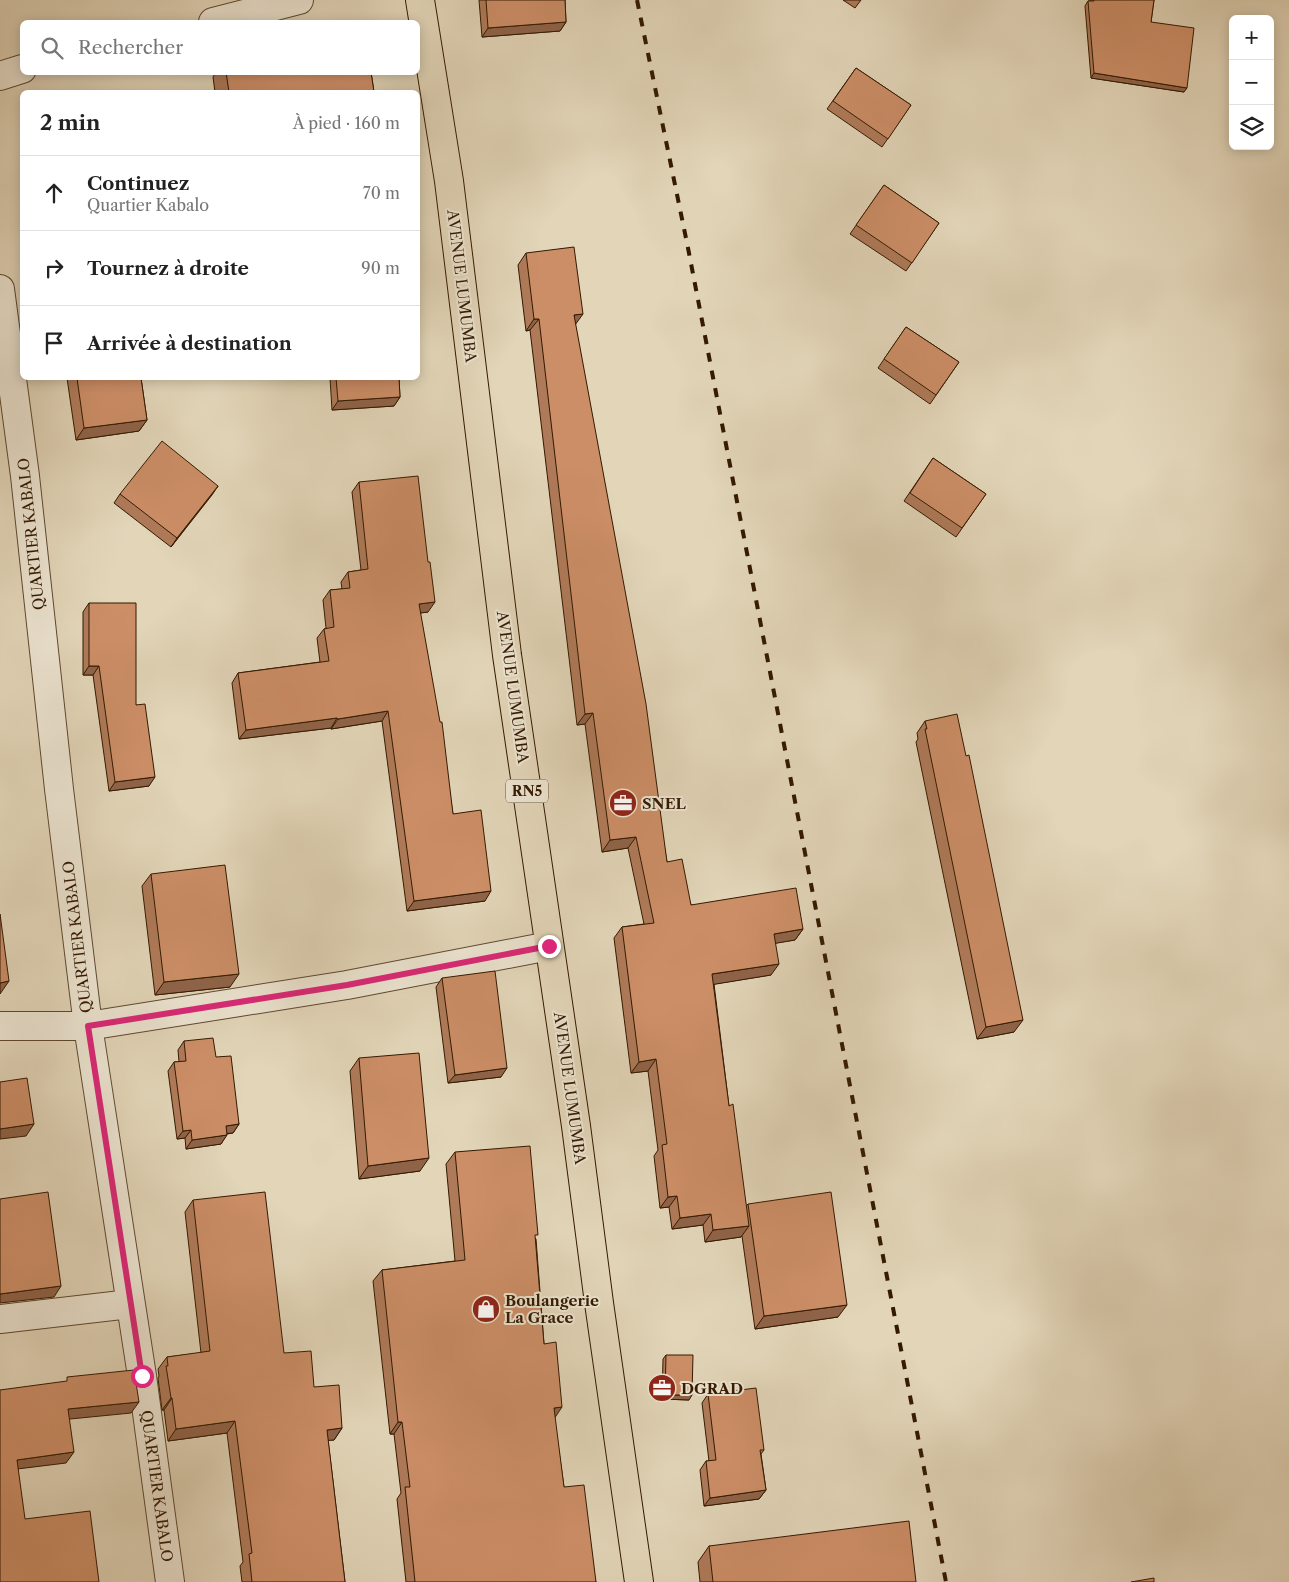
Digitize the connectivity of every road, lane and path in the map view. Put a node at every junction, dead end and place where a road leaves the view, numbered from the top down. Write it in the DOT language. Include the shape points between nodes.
graph roads {
  1 [pos="298,0"];
  2 [pos="420,0"];
  3 [pos="221,20"];
  4 [pos="20,70"];
  5 [pos="0,76"];
  6 [pos="0,289"];
  7 [pos="549,946"];
  8 [pos="0,1026"];
  9 [pos="88,1026"];
  10 [pos="130,1304"];
  11 [pos="0,1319"];
  12 [pos="170,1582"];
  13 [pos="639,1582"];
  1 -- 3 [label="street"];
  2 -- 7 [label="highway, AVENUE LUMUMBA / RN5" via="449,181 507,655"];
  4 -- 5 [label="street"];
  6 -- 9 [label="street, QUARTIER KABALO" via="25,476"];
  7 -- 9 [label="street" via="347,985"];
  7 -- 13 [label="highway, AVENUE LUMUMBA / RN5"];
  8 -- 9 [label="street"];
  9 -- 10 [label="street, QUARTIER KABALO"];
  10 -- 11 [label="street"];
  10 -- 12 [label="street, QUARTIER KABALO"];
}
